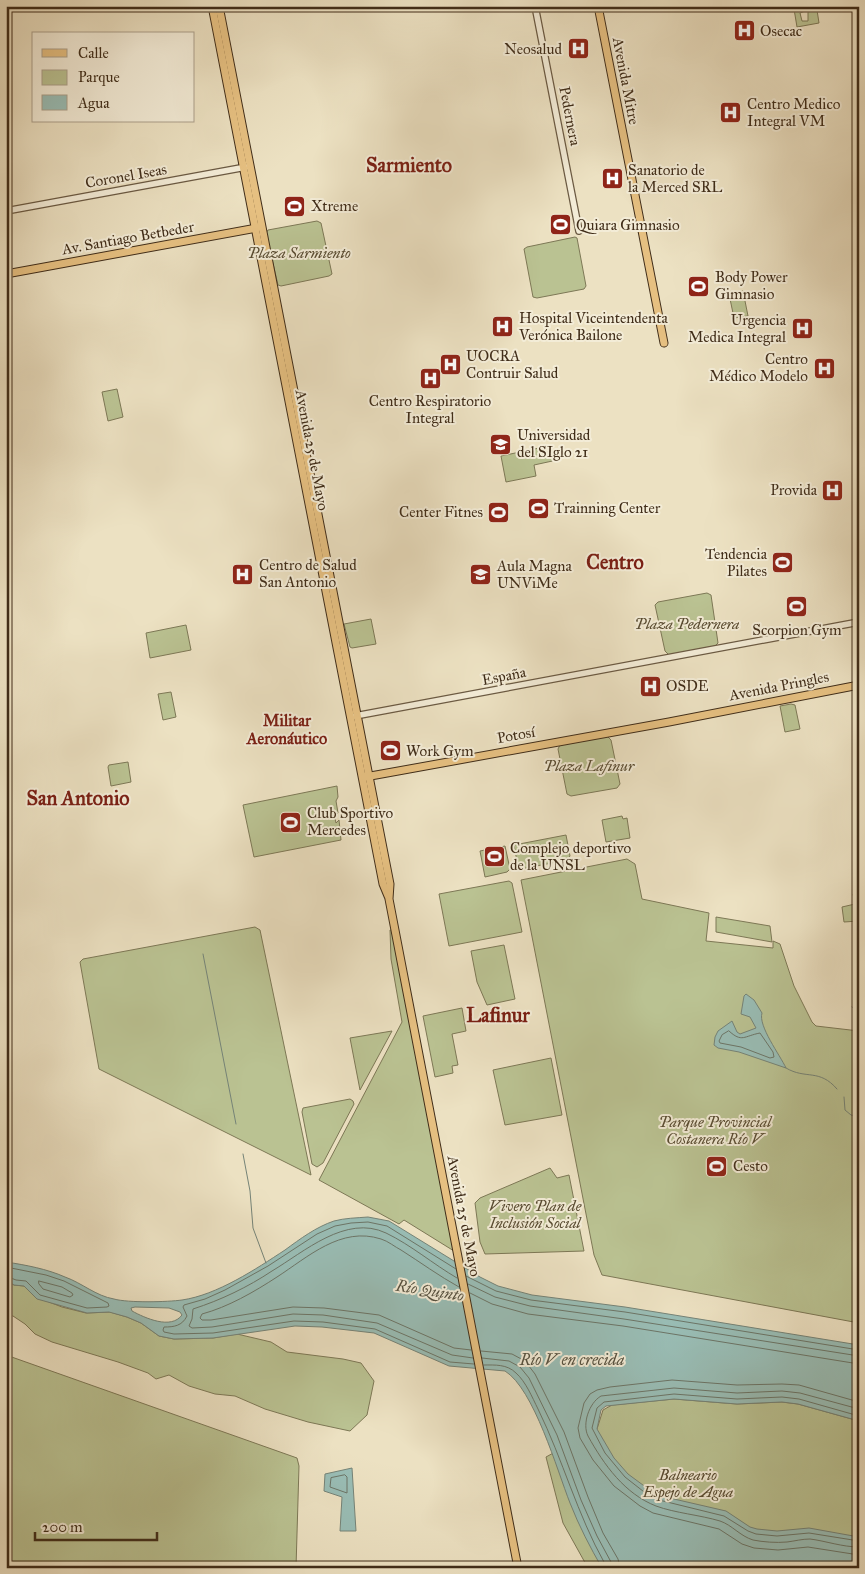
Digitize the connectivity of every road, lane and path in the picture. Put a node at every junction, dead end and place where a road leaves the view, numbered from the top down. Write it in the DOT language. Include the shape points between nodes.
graph roads {
  1 [pos="212,6"];
  2 [pos="219,6"];
  3 [pos="536,6"];
  4 [pos="598,6"];
  5 [pos="250,166"];
  6 [pos="242,168"];
  7 [pos="6,211"];
  8 [pos="263,228"];
  9 [pos="254,229"];
  10 [pos="579,231"];
  11 [pos="6,274"];
  12 [pos="664,343"];
  13 [pos="859,622"];
  14 [pos="342,656"];
  15 [pos="859,685"];
  16 [pos="353,716"];
  17 [pos="674,721"];
  18 [pos="365,777"];
  19 [pos="518,1568"];
  1 -- 6 [label="main road, Avenida 25 de Mayo"];
  2 -- 5 [label="main road, Avenida 25 de Mayo"];
  3 -- 10 [label="street, Pedernera"];
  4 -- 12 [label="main road, Avenida Mitre"];
  5 -- 6 [label="street, Coronel Iseas"];
  5 -- 8 [label="main road, Avenida 25 de Mayo"];
  6 -- 7 [label="street, Coronel Iseas"];
  6 -- 9 [label="main road, Avenida 25 de Mayo"];
  8 -- 9 [label="main road, Av. Santiago Betbeder"];
  8 -- 14 [label="main road, Avenida 25 de Mayo"];
  9 -- 11 [label="main road, Av. Santiago Betbeder"];
  9 -- 14 [label="main road, Avenida 25 de Mayo"];
  13 -- 16 [label="street, España"];
  14 -- 16 [label="main road, Avenida 25 de Mayo"];
  15 -- 17 [label="main road, Avenida Pringles"];
  16 -- 18 [label="main road, Avenida 25 de Mayo"];
  17 -- 18 [label="main road, Potosí"];
  18 -- 19 [label="main road, Avenida 25 de Mayo" via="390,884 389,899"];
}
